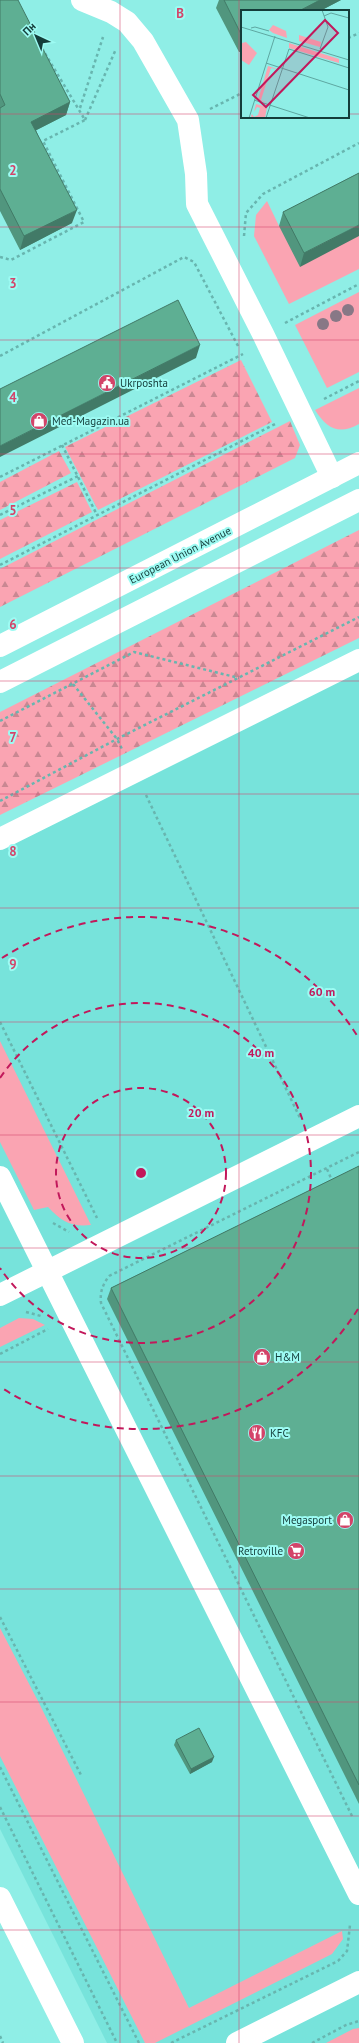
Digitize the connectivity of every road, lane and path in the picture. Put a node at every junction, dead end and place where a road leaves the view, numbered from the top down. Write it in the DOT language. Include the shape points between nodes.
graph roads {
  1 [pos="82,0"];
  2 [pos="119,17"];
  3 [pos="359,33"];
  4 [pos="349,38"];
  5 [pos="42,48"];
  6 [pos="241,93"];
  7 [pos="80,109"];
  8 [pos="86,120"];
  9 [pos="188,120"];
  10 [pos="359,143"];
  11 [pos="243,238"];
  12 [pos="0,257"];
  13 [pos="359,284"];
  14 [pos="283,315"];
  15 [pos="286,322"];
  16 [pos="290,329"];
  17 [pos="265,338"];
  18 [pos="242,354"];
  19 [pos="0,356"];
  20 [pos="245,361"];
  21 [pos="359,381"];
  22 [pos="321,392"];
  23 [pos="325,399"];
  24 [pos="299,412"];
  25 [pos="274,417"];
  26 [pos="277,423"];
  27 [pos="62,445"];
  28 [pos="359,463"];
  29 [pos="0,476"];
  30 [pos="78,476"];
  31 [pos="332,477"];
  32 [pos="359,500"];
  33 [pos="0,515"];
  34 [pos="98,515"];
  35 [pos="0,565"];
  36 [pos="359,617"];
  37 [pos="0,646"];
  38 [pos="359,660"];
  39 [pos="239,678"];
  40 [pos="0,682"];
  41 [pos="74,684"];
  42 [pos="0,722"];
  43 [pos="117,739"];
  44 [pos="145,794"];
  45 [pos="0,801"];
  46 [pos="0,839"];
  47 [pos="0,1022"];
  48 [pos="359,1116"];
  49 [pos="301,1120"];
  50 [pos="359,1152"];
  51 [pos="327,1168"];
  52 [pos="0,1177"];
  53 [pos="335,1187"];
  54 [pos="98,1219"];
  55 [pos="49,1220"];
  56 [pos="73,1232"];
  57 [pos="48,1272"];
  58 [pos="0,1295"];
  59 [pos="23,1312"];
  60 [pos="47,1322"];
  61 [pos="53,1327"];
  62 [pos="0,1354"];
  63 [pos="0,1617"];
  64 [pos="0,1767"];
  65 [pos="81,1775"];
  66 [pos="0,1806"];
  67 [pos="352,1818"];
  68 [pos="359,1894"];
  69 [pos="0,1898"];
  70 [pos="350,1925"];
  71 [pos="359,1982"];
  72 [pos="359,2021"];
  73 [pos="0,2036"];
  74 [pos="3,2043"];
  75 [pos="73,2043"];
  76 [pos="117,2043"];
  77 [pos="139,2043"];
  78 [pos="171,2043"];
  79 [pos="238,2043"];
  80 [pos="312,2043"];
  1 -- 2 [label="main road"];
  2 -- 7 [label="path"];
  2 -- 8 [label="path"];
  2 -- 9 [label="main road" via="143,41"];
  3 -- 4 [label="path"];
  5 -- 7 [label="path"];
  6 -- 9 [label="path"];
  7 -- 8 [label="path"];
  8 -- 12 [label="path" via="43,141 84,222 10,260"];
  9 -- 17 [label="main road" via="196,174 197,204"];
  10 -- 11 [label="path" via="263,194 246,213"];
  13 -- 15 [label="path"];
  14 -- 15 [label="path"];
  15 -- 16 [label="path"];
  15 -- 17 [label="path"];
  17 -- 18 [label="path"];
  17 -- 24 [label="main road"];
  18 -- 19 [label="path" via="194,262 184,257"];
  18 -- 20 [label="path"];
  18 -- 27 [label="path"];
  21 -- 23 [label="path"];
  22 -- 23 [label="path"];
  23 -- 24 [label="path"];
  24 -- 26 [label="path"];
  24 -- 31 [label="main road"];
  25 -- 26 [label="path"];
  26 -- 34 [label="path"];
  27 -- 29 [label="path"];
  27 -- 30 [label="path"];
  28 -- 31 [label="main road, European Union Avenue"];
  30 -- 33 [label="path"];
  30 -- 34 [label="path"];
  31 -- 37 [label="main road, European Union Avenue"];
  32 -- 40 [label="main road"];
  34 -- 35 [label="path"];
  36 -- 39 [label="path"];
  38 -- 46 [label="main road"];
  39 -- 41 [label="path" via="134,652"];
  39 -- 43 [label="path"];
  41 -- 42 [label="path"];
  41 -- 43 [label="path"];
  43 -- 45 [label="path"];
  44 -- 49 [label="path"];
  47 -- 54 [label="path"];
  48 -- 57 [label="main road"];
  50 -- 51 [label="path"];
  51 -- 53 [label="path"];
  51 -- 67 [label="path" via="109,1276 100,1293 101,1303"];
  52 -- 57 [label="main road"];
  55 -- 56 [label="path" via="68,1232"];
  57 -- 58 [label="main road"];
  57 -- 68 [label="main road" via="76,1333"];
  59 -- 60 [label="path" via="41,1316"];
  61 -- 62 [label="path"];
  63 -- 65 [label="path"];
  64 -- 77 [label="path"];
  66 -- 76 [label="path"];
  69 -- 75 [label="main road"];
  70 -- 78 [label="path" via="347,1951 338,1961"];
  71 -- 79 [label="main road"];
  72 -- 80 [label="path"];
  73 -- 74 [label="path"];
}
